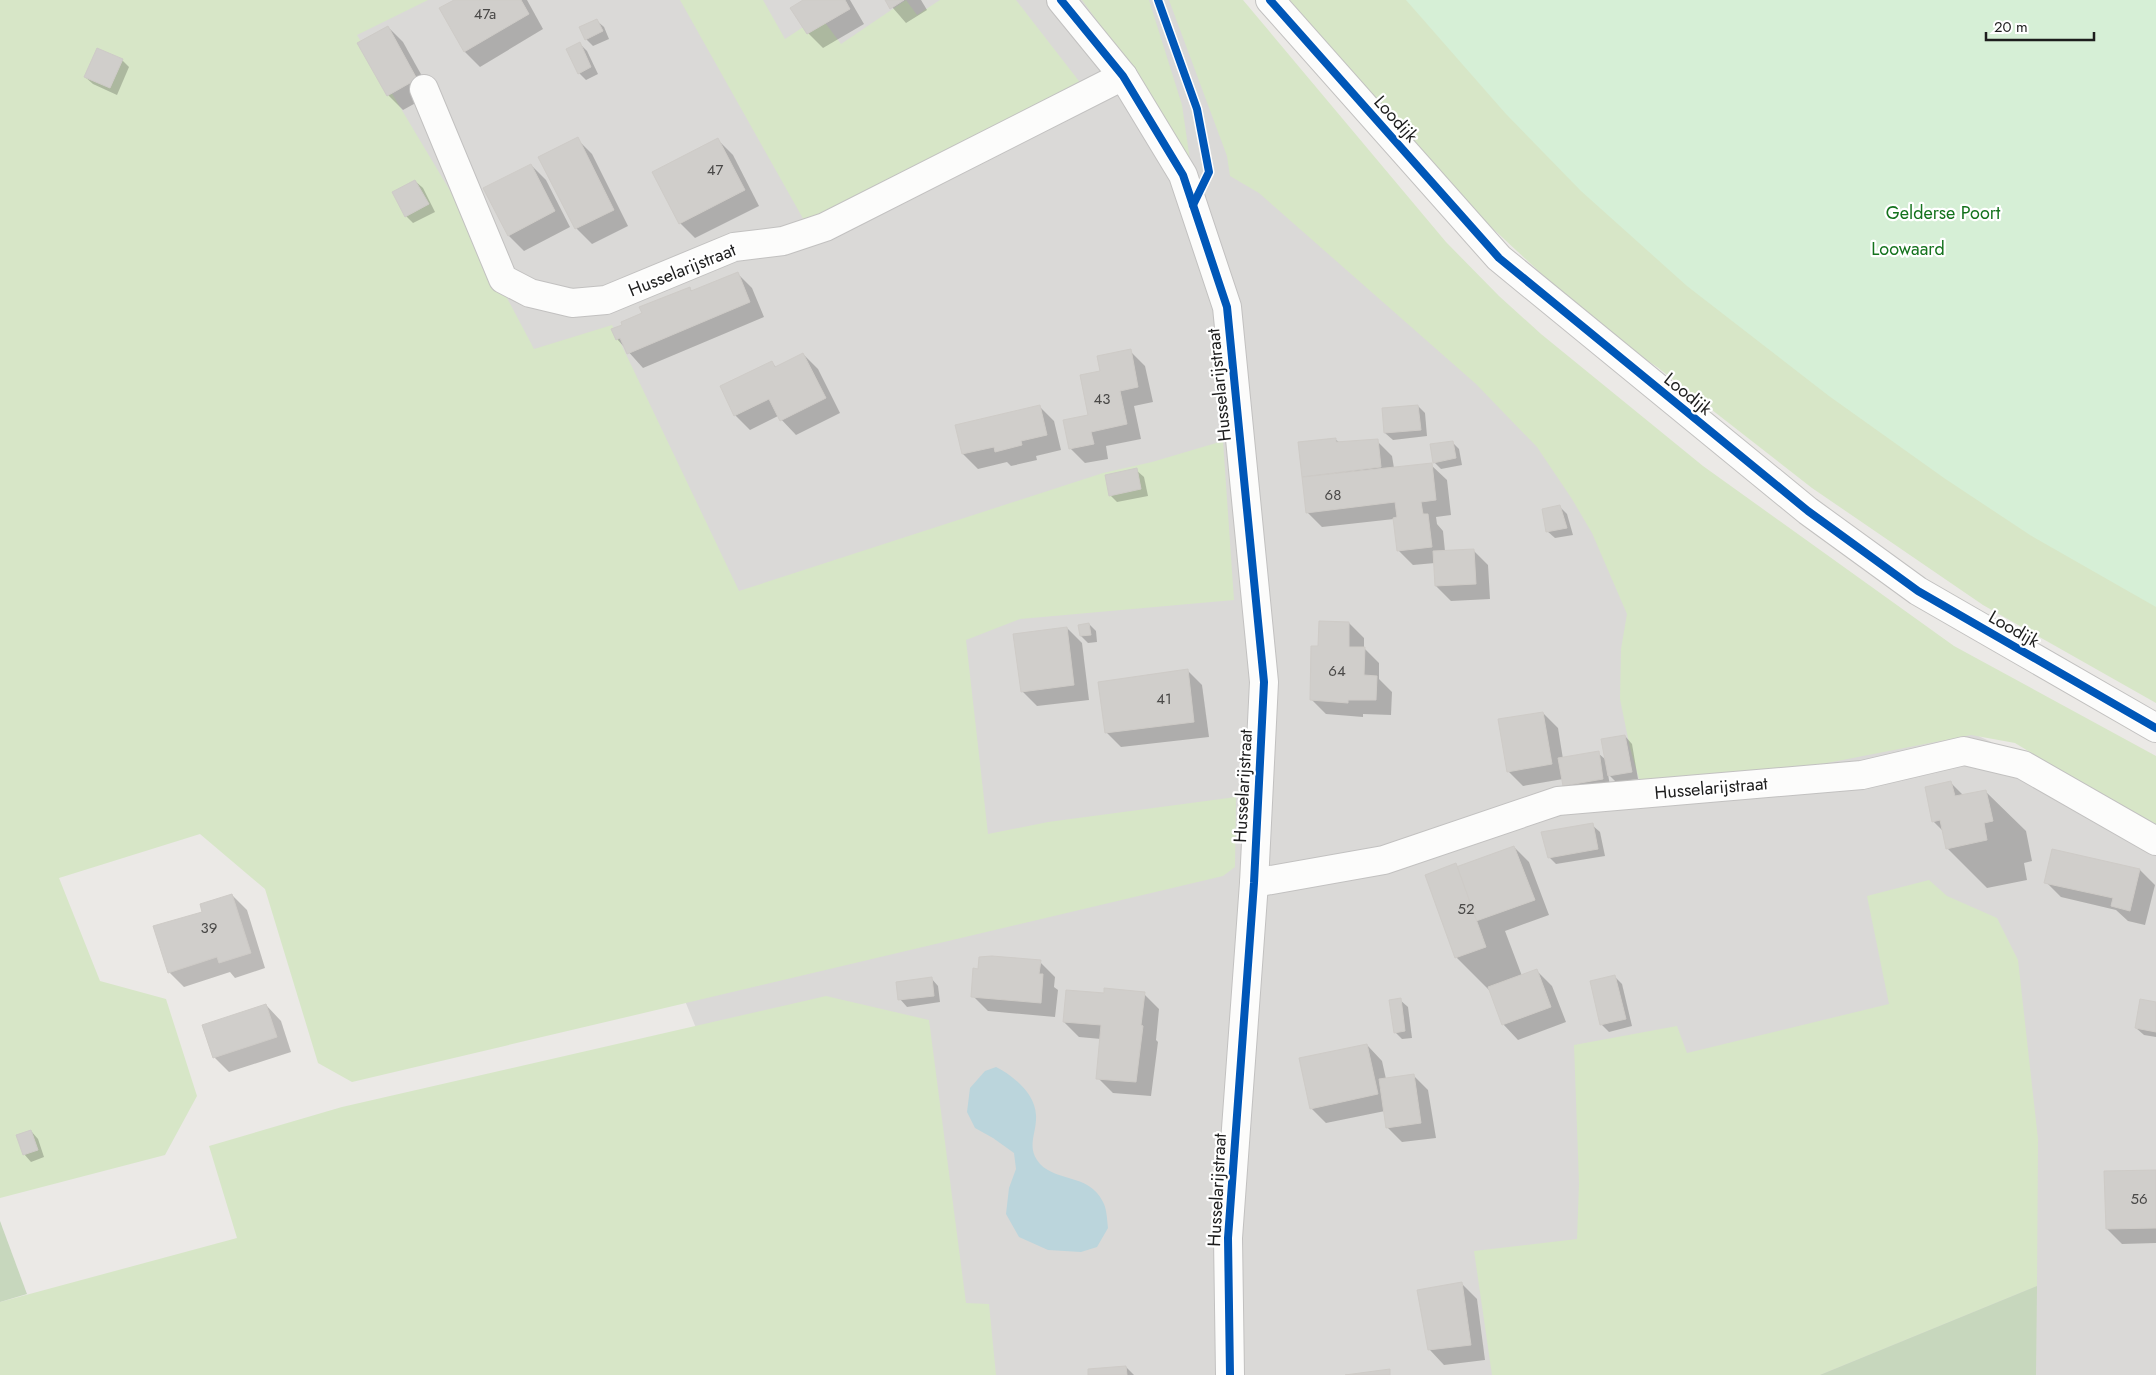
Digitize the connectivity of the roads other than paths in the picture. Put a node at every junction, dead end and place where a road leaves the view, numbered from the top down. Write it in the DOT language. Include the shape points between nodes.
graph roads {
  1 [pos="1061,0"];
  2 [pos="1270,0"];
  3 [pos="1123,76"];
  4 [pos="424,90"];
  5 [pos="2156,728"];
  6 [pos="2156,841"];
  7 [pos="1254,883"];
  8 [pos="1230,1375"];
  1 -- 3 [label="street, Husselarijstraat"];
  2 -- 5 [label="street, Loodijk" via="1499,258 1808,511 1918,591"];
  3 -- 4 [label="street, Husselarijstraat" via="825,226 783,241 734,247 606,300 572,303 530,293 503,279"];
  3 -- 7 [label="street, Husselarijstraat" via="1183,175 1227,307 1264,682"];
  6 -- 7 [label="street, Husselarijstraat" via="2022,765 1964,751 1862,775 1558,801 1384,860"];
  7 -- 8 [label="street, Husselarijstraat" via="1228,1238"];
}
